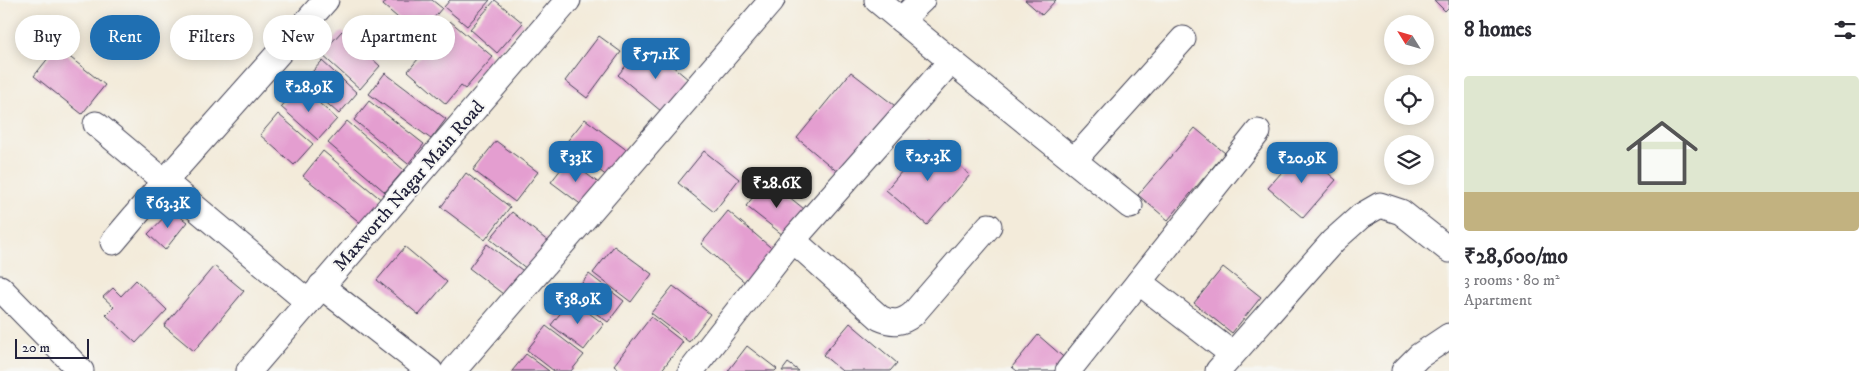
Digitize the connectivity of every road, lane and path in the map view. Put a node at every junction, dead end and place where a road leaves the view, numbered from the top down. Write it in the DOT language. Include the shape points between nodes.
graph roads {
  1 [pos="568,0"];
  2 [pos="772,0"];
  3 [pos="877,0"];
  4 [pos="922,0"];
  5 [pos="319,8"];
  6 [pos="901,20"];
  7 [pos="1183,39"];
  8 [pos="951,61"];
  9 [pos="96,124"];
  10 [pos="1258,132"];
  11 [pos="1074,160"];
  12 [pos="165,181"];
  13 [pos="1130,206"];
  14 [pos="989,226"];
  15 [pos="793,240"];
  16 [pos="113,242"];
  17 [pos="1449,250"];
  18 [pos="1139,282"];
  19 [pos="0,288"];
  20 [pos="315,294"];
  21 [pos="1449,336"];
  22 [pos="1225,363"];
  23 [pos="81,371"];
  24 [pos="250,371"];
  25 [pos="430,371"];
  26 [pos="453,371"];
  27 [pos="691,371"];
  28 [pos="1068,371"];
  29 [pos="1404,371"];
  1 -- 20 [label="street, Maxworth Nagar Main Road"];
  2 -- 26 [label="street"];
  3 -- 6 [label="street"];
  4 -- 6 [label="street"];
  5 -- 12 [label="street"];
  6 -- 8 [label="street"];
  7 -- 11 [label="street"];
  8 -- 11 [label="street"];
  8 -- 15 [label="street"];
  9 -- 12 [label="street"];
  10 -- 18 [label="street"];
  11 -- 13 [label="street"];
  12 -- 16 [label="street"];
  12 -- 20 [label="street"];
  14 -- 15 [label="street" via="913,314 903,321 889,322 880,318"];
  15 -- 27 [label="street"];
  17 -- 22 [label="street" via="1401,212 1380,204 1333,241"];
  18 -- 22 [label="street"];
  18 -- 28 [label="street"];
  19 -- 23 [label="street"];
  20 -- 24 [label="street, Maxworth Nagar Main Road"];
  20 -- 25 [label="street"];
  21 -- 29 [label="street" via="1419,356"];
}
